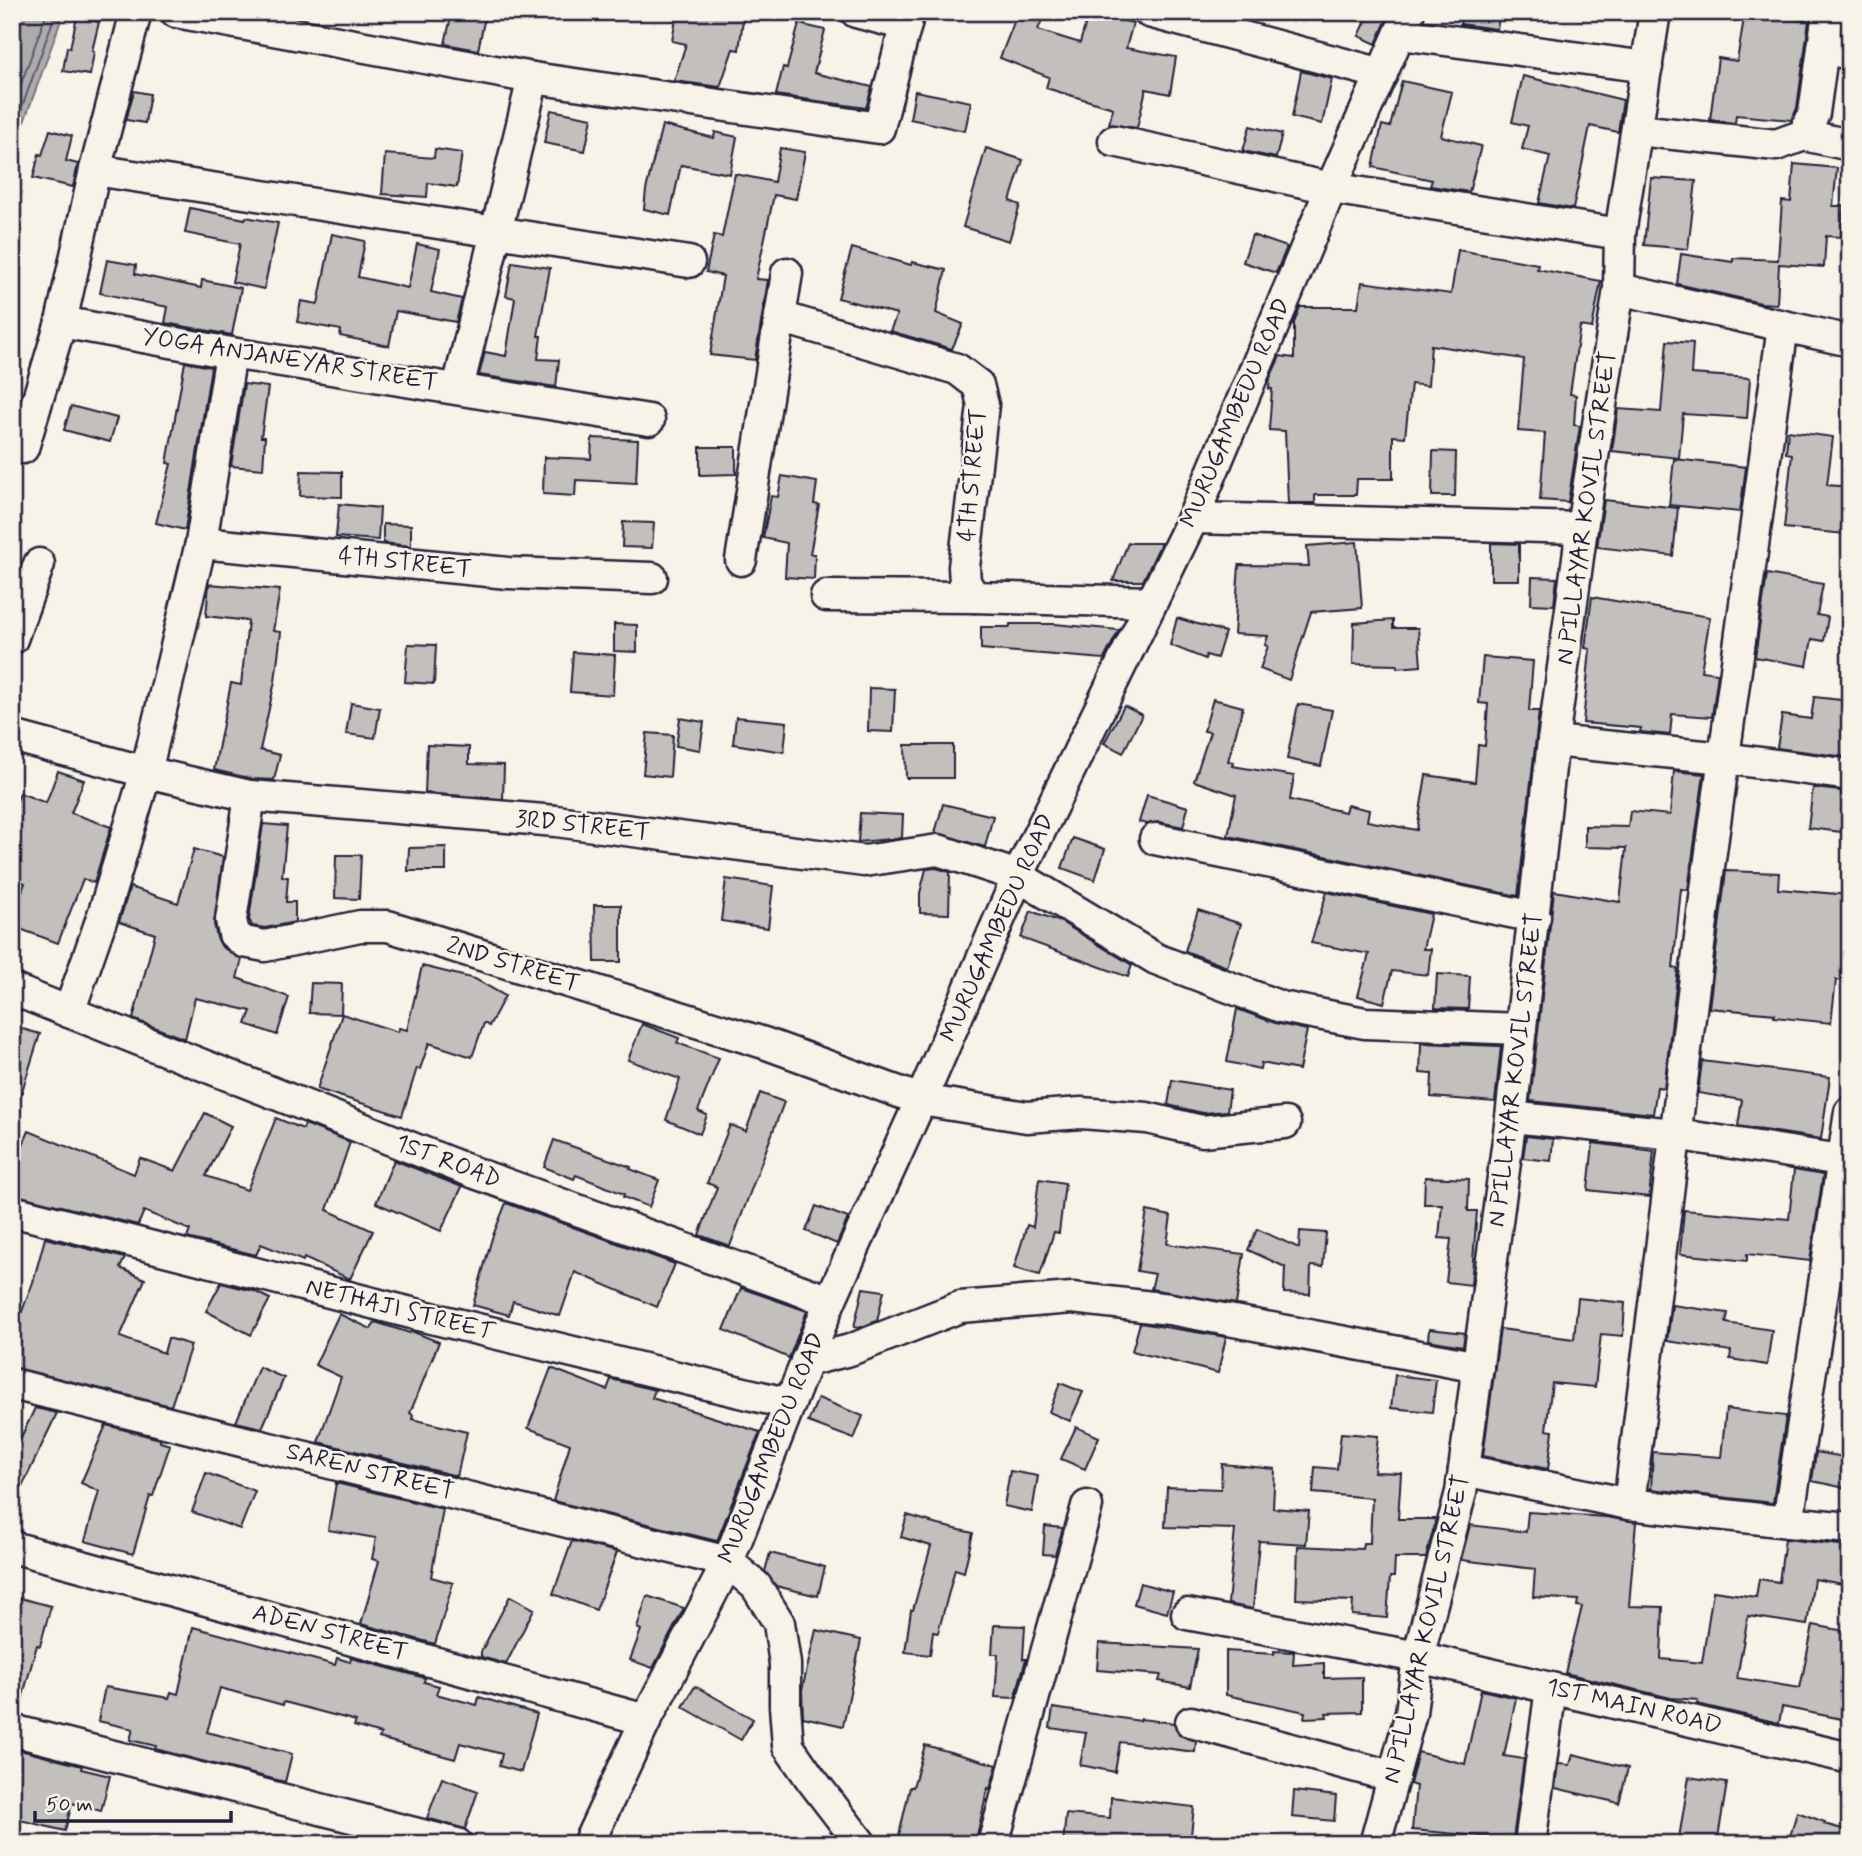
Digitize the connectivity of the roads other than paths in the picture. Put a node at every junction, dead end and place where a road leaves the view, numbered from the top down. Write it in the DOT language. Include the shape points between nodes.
graph roads {
  1 [pos="136,12"];
  2 [pos="176,12"];
  3 [pos="856,12"];
  4 [pos="1149,12"];
  5 [pos="1655,12"];
  6 [pos="1828,12"];
  7 [pos="907,19"];
  8 [pos="1405,23"];
  9 [pos="1836,51"];
  10 [pos="1647,67"];
  11 [pos="1382,74"];
  12 [pos="533,78"];
  13 [pos="1637,130"];
  14 [pos="1804,135"];
  15 [pos="1114,141"];
  16 [pos="1850,145"];
  17 [pos="95,170"];
  18 [pos="1331,188"];
  19 [pos="496,232"];
  20 [pos="1620,234"];
  21 [pos="689,261"];
  22 [pos="787,273"];
  23 [pos="1619,289"];
  24 [pos="780,317"];
  25 [pos="61,322"];
  26 [pos="1783,326"];
  27 [pos="1850,341"];
  28 [pos="231,353"];
  29 [pos="458,388"];
  30 [pos="649,420"];
  31 [pos="23,448"];
  32 [pos="1193,518"];
  33 [pos="1582,528"];
  34 [pos="201,543"];
  35 [pos="741,560"];
  36 [pos="39,564"];
  37 [pos="652,578"];
  38 [pos="826,596"];
  39 [pos="974,597"];
  40 [pos="1151,602"];
  41 [pos="12,639"];
  42 [pos="12,736"];
  43 [pos="1553,741"];
  44 [pos="1724,758"];
  45 [pos="146,772"];
  46 [pos="1850,775"];
  47 [pos="250,796"];
  48 [pos="1155,839"];
  49 [pos="1018,876"];
  50 [pos="1535,917"];
  51 [pos="12,989"];
  52 [pos="69,1012"];
  53 [pos="1521,1029"];
  54 [pos="921,1100"];
  55 [pos="1850,1112"];
  56 [pos="1511,1117"];
  57 [pos="1285,1124"];
  58 [pos="1674,1134"];
  59 [pos="1841,1160"];
  60 [pos="12,1211"];
  61 [pos="830,1301"];
  62 [pos="806,1361"];
  63 [pos="1478,1367"];
  64 [pos="12,1384"];
  65 [pos="790,1404"];
  66 [pos="1464,1470"];
  67 [pos="1629,1504"];
  68 [pos="1087,1506"];
  69 [pos="1788,1522"];
  70 [pos="1850,1528"];
  71 [pos="12,1547"];
  72 [pos="728,1562"];
  73 [pos="1187,1614"];
  74 [pos="1418,1657"];
  75 [pos="1551,1688"];
  76 [pos="646,1720"];
  77 [pos="1191,1722"];
  78 [pos="12,1730"];
  79 [pos="1850,1758"];
  80 [pos="1394,1777"];
  81 [pos="457,1844"];
  82 [pos="588,1844"];
  83 [pos="862,1844"];
  84 [pos="993,1844"];
  85 [pos="1376,1844"];
  86 [pos="1530,1844"];
  1 -- 17 [label="street"];
  2 -- 12 [label="street"];
  3 -- 7 [label="street"];
  4 -- 11 [label="street"];
  5 -- 10 [label="street, N PILLAYAR KOVIL STREET"];
  6 -- 9 [label="street"];
  7 -- 12 [label="street" via="879,128"];
  8 -- 10 [label="street"];
  8 -- 11 [label="street, MURUGAMBEDU ROAD"];
  9 -- 14 [label="street"];
  10 -- 13 [label="street, N PILLAYAR KOVIL STREET"];
  11 -- 18 [label="street, MURUGAMBEDU ROAD"];
  12 -- 19 [label="street"];
  13 -- 14 [label="street" via="1776,145"];
  13 -- 20 [label="street, N PILLAYAR KOVIL STREET"];
  14 -- 16 [label="street"];
  15 -- 18 [label="street"];
  17 -- 19 [label="street"];
  17 -- 25 [label="street"];
  18 -- 20 [label="street"];
  18 -- 32 [label="street, MURUGAMBEDU ROAD"];
  19 -- 21 [label="street"];
  19 -- 29 [label="street"];
  20 -- 23 [label="street, N PILLAYAR KOVIL STREET"];
  22 -- 24 [label="street"];
  23 -- 26 [label="street"];
  23 -- 33 [label="street, N PILLAYAR KOVIL STREET"];
  24 -- 35 [label="street"];
  24 -- 39 [label="street, 4TH STREET" via="957,369 978,385 983,405 964,567 965,582"];
  25 -- 28 [label="street, YOGA ANJANEYAR STREET"];
  25 -- 31 [label="street"];
  26 -- 27 [label="street"];
  26 -- 44 [label="street"];
  28 -- 29 [label="street, YOGA ANJANEYAR STREET"];
  28 -- 34 [label="street"];
  29 -- 30 [label="street, YOGA ANJANEYAR STREET"];
  32 -- 33 [label="street"];
  32 -- 40 [label="street, MURUGAMBEDU ROAD"];
  33 -- 43 [label="street, N PILLAYAR KOVIL STREET"];
  34 -- 37 [label="street, 4TH STREET" via="508,573"];
  34 -- 45 [label="street"];
  36 -- 41 [label="street"];
  38 -- 39 [label="street"];
  39 -- 40 [label="street"];
  40 -- 49 [label="street, MURUGAMBEDU ROAD"];
  42 -- 45 [label="street, 3RD STREET"];
  43 -- 44 [label="street"];
  43 -- 50 [label="street, N PILLAYAR KOVIL STREET"];
  44 -- 46 [label="street"];
  44 -- 58 [label="street"];
  45 -- 47 [label="street, 3RD STREET"];
  45 -- 52 [label="street"];
  47 -- 49 [label="street, 3RD STREET" via="556,821 864,861 938,850"];
  47 -- 54 [label="street, 2ND STREET" via="232,920 234,934 244,942 265,946 360,926 388,926 764,1043"];
  48 -- 50 [label="street"];
  49 -- 53 [label="street, 3RD STREET" via="1156,960 1280,1007 1364,1023"];
  49 -- 54 [label="street, MURUGAMBEDU ROAD"];
  50 -- 53 [label="street, N PILLAYAR KOVIL STREET"];
  51 -- 52 [label="street, 1ST ROAD"];
  52 -- 61 [label="street, 1ST ROAD" via="475,1173"];
  53 -- 56 [label="street, N PILLAYAR KOVIL STREET"];
  54 -- 57 [label="street" via="1027,1117 1147,1118 1202,1131"];
  54 -- 61 [label="street, MURUGAMBEDU ROAD"];
  55 -- 59 [label="street"];
  56 -- 58 [label="street"];
  56 -- 63 [label="street, N PILLAYAR KOVIL STREET"];
  58 -- 59 [label="street"];
  58 -- 67 [label="street"];
  59 -- 69 [label="street"];
  60 -- 65 [label="street, NETHAJI STREET"];
  61 -- 62 [label="street, MURUGAMBEDU ROAD"];
  62 -- 63 [label="street" via="850,1350 960,1307 1072,1298 1170,1309"];
  62 -- 65 [label="street, MURUGAMBEDU ROAD"];
  63 -- 66 [label="street, N PILLAYAR KOVIL STREET"];
  64 -- 72 [label="street, SAREN STREET"];
  65 -- 72 [label="street, MURUGAMBEDU ROAD"];
  66 -- 67 [label="street"];
  66 -- 74 [label="street, N PILLAYAR KOVIL STREET"];
  67 -- 69 [label="street"];
  68 -- 84 [label="street"];
  69 -- 70 [label="street"];
  71 -- 76 [label="street, ADEN STREET"];
  72 -- 76 [label="street, MURUGAMBEDU ROAD"];
  72 -- 83 [label="street" via="756,1586 779,1623 788,1746"];
  73 -- 74 [label="street, 1ST MAIN ROAD"];
  74 -- 75 [label="street, 1ST MAIN ROAD"];
  74 -- 80 [label="street, N PILLAYAR KOVIL STREET" via="1411,1713"];
  75 -- 79 [label="street, 1ST MAIN ROAD"];
  75 -- 86 [label="street"];
  76 -- 82 [label="street, MURUGAMBEDU ROAD"];
  77 -- 80 [label="street"];
  78 -- 81 [label="street"];
  80 -- 85 [label="street, N PILLAYAR KOVIL STREET"];
}
